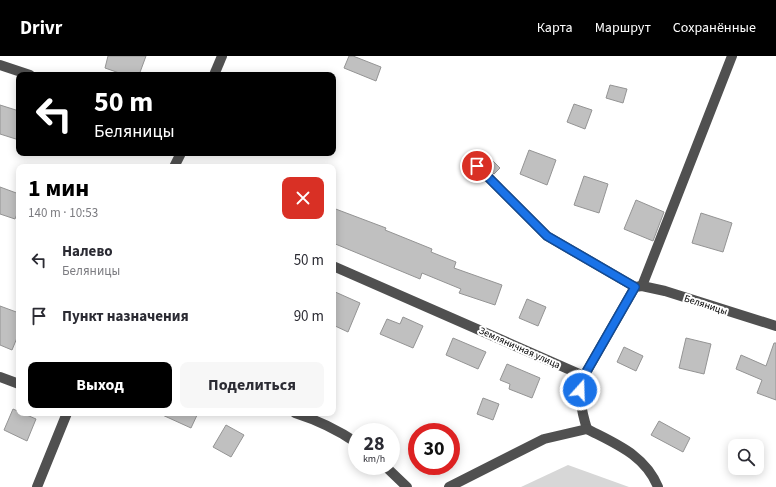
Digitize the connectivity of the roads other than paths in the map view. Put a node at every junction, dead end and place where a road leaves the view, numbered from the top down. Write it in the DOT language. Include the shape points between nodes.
graph roads {
  1 [pos="222,56"];
  2 [pos="732,56"];
  3 [pos="0,65"];
  4 [pos="21,72"];
  5 [pos="215,72"];
  6 [pos="477,166"];
  7 [pos="336,267"];
  8 [pos="638,287"];
  9 [pos="776,326"];
  10 [pos="584,376"];
  11 [pos="0,377"];
  12 [pos="16,383"];
  13 [pos="65,416"];
  14 [pos="305,416"];
  15 [pos="587,429"];
  16 [pos="348,437"];
  17 [pos="394,475"];
  18 [pos="37,487"];
  19 [pos="407,487"];
  20 [pos="449,487"];
  21 [pos="658,487"];
  1 -- 5 [label="street"];
  2 -- 8 [label="street"];
  3 -- 4 [label="street"];
  6 -- 8 [label="street, Беляницы" via="547,236"];
  7 -- 10 [label="street, Земляничная улица"];
  8 -- 9 [label="street, Беляницы" via="665,290"];
  8 -- 10 [label="street"];
  10 -- 15 [label="street" via="580,390 581,409"];
  11 -- 12 [label="street"];
  13 -- 18 [label="street"];
  14 -- 16 [label="street"];
  15 -- 20 [label="street" via="544,439"];
  15 -- 21 [label="street" via="634,455 648,468"];
  17 -- 19 [label="street"];
}
